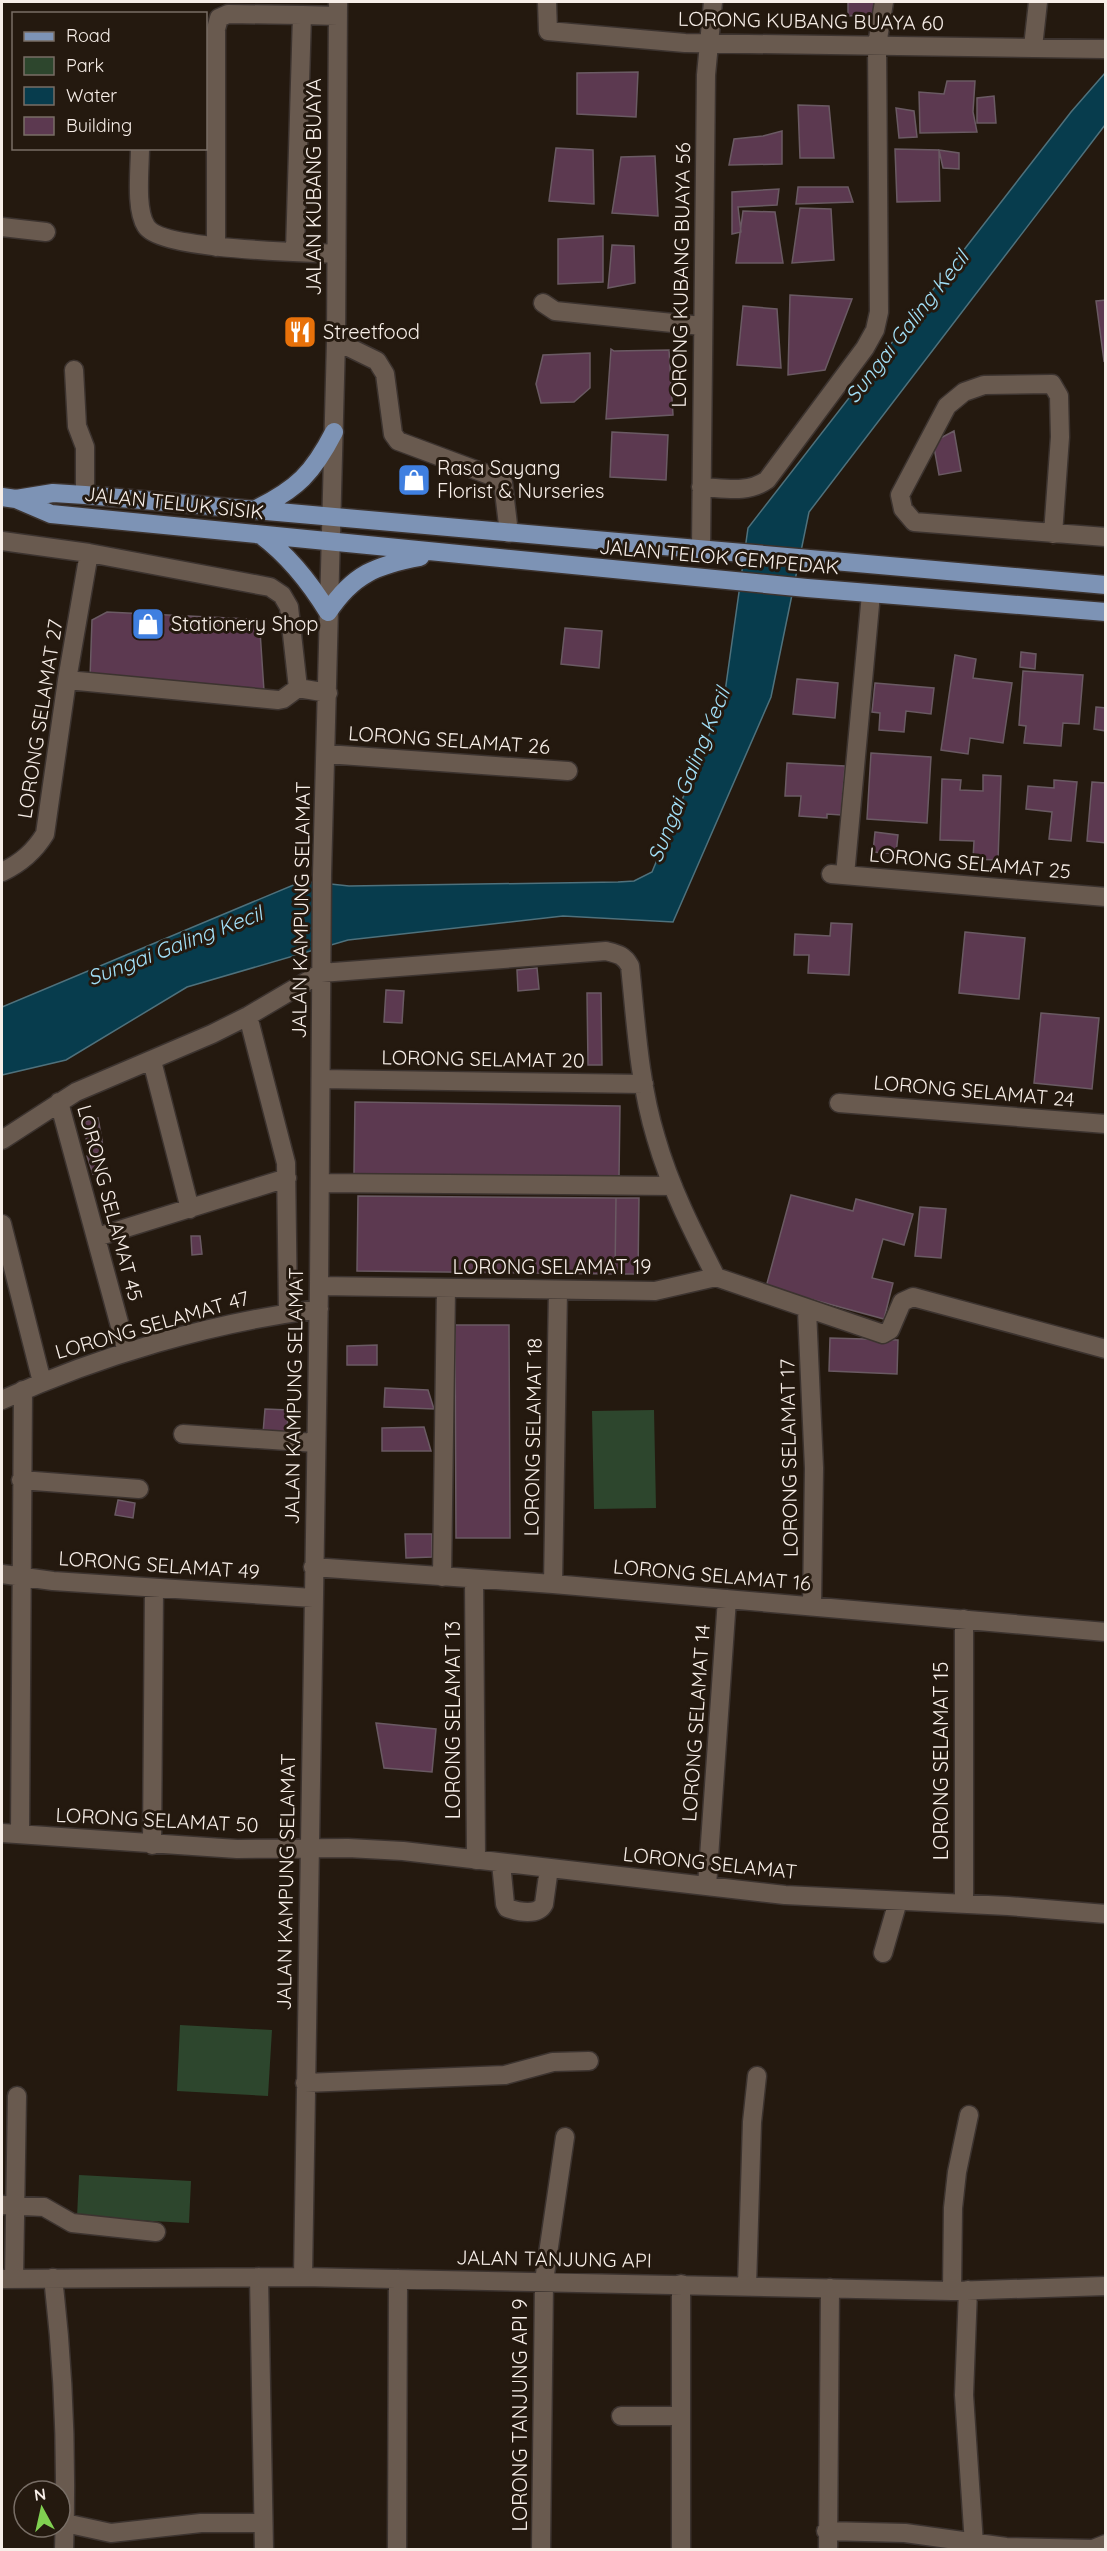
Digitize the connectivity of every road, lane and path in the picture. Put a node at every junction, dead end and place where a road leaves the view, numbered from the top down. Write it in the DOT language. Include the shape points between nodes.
graph roads {
  1 [pos="548,2"];
  2 [pos="713,2"];
  3 [pos="884,2"];
  4 [pos="1038,2"];
  5 [pos="338,9"];
  6 [pos="302,15"];
  7 [pos="709,44"];
  8 [pos="877,45"];
  9 [pos="1033,47"];
  10 [pos="1104,49"];
  11 [pos="140,150"];
  12 [pos="2,227"];
  13 [pos="46,232"];
  14 [pos="216,247"];
  15 [pos="295,251"];
  16 [pos="336,254"];
  17 [pos="543,303"];
  18 [pos="702,326"];
  19 [pos="336,341"];
  20 [pos="74,370"];
  21 [pos="334,432"];
  22 [pos="701,487"];
  23 [pos="85,495"];
  24 [pos="9,498"];
  25 [pos="256,509"];
  26 [pos="331,516"];
  27 [pos="509,533"];
  28 [pos="1053,534"];
  29 [pos="261,535"];
  30 [pos="1106,537"];
  31 [pos="2,541"];
  32 [pos="329,542"];
  33 [pos="700,549"];
  34 [pos="89,553"];
  35 [pos="440,554"];
  36 [pos="1106,585"];
  37 [pos="872,594"];
  38 [pos="328,612"];
  39 [pos="1106,612"];
  40 [pos="67,680"];
  41 [pos="298,688"];
  42 [pos="328,693"];
  43 [pos="326,754"];
  44 [pos="568,771"];
  45 [pos="2,872"];
  46 [pos="1106,897"];
  47 [pos="321,974"];
  48 [pos="248,1016"];
  49 [pos="152,1060"];
  50 [pos="321,1079"];
  51 [pos="644,1084"];
  52 [pos="59,1102"];
  53 [pos="839,1102"];
  54 [pos="1106,1124"];
  55 [pos="2,1140"];
  56 [pos="287,1178"];
  57 [pos="320,1183"];
  58 [pos="673,1186"];
  59 [pos="190,1209"];
  60 [pos="2,1224"];
  61 [pos="97,1238"];
  62 [pos="716,1277"];
  63 [pos="319,1286"];
  64 [pos="446,1288"];
  65 [pos="558,1290"];
  66 [pos="319,1310"];
  67 [pos="807,1310"];
  68 [pos="288,1313"];
  69 [pos="1106,1349"];
  70 [pos="127,1352"];
  71 [pos="42,1382"];
  72 [pos="22,1390"];
  73 [pos="2,1400"];
  74 [pos="183,1434"];
  75 [pos="316,1443"];
  76 [pos="21,1480"];
  77 [pos="139,1489"];
  78 [pos="313,1567"];
  79 [pos="2,1574"];
  80 [pos="20,1576"];
  81 [pos="442,1577"];
  82 [pos="474,1579"];
  83 [pos="553,1584"];
  84 [pos="154,1588"];
  85 [pos="313,1598"];
  86 [pos="727,1599"];
  87 [pos="812,1606"];
  88 [pos="964,1619"];
  89 [pos="1106,1632"];
  90 [pos="2,1833"];
  91 [pos="20,1834"];
  92 [pos="152,1845"];
  93 [pos="310,1849"];
  94 [pos="476,1860"];
  95 [pos="501,1863"];
  96 [pos="549,1868"];
  97 [pos="707,1886"];
  98 [pos="898,1901"];
  99 [pos="964,1904"];
  100 [pos="1106,1914"];
  101 [pos="883,1953"];
  102 [pos="589,2061"];
  103 [pos="757,2076"];
  104 [pos="305,2083"];
  105 [pos="17,2096"];
  106 [pos="969,2115"];
  107 [pos="9,2133"];
  108 [pos="565,2137"];
  109 [pos="8,2204"];
  110 [pos="156,2232"];
  111 [pos="259,2277"];
  112 [pos="303,2277"];
  113 [pos="53,2278"];
  114 [pos="8,2279"];
  115 [pos="398,2279"];
  116 [pos="544,2281"];
  117 [pos="681,2284"];
  118 [pos="747,2286"];
  119 [pos="1106,2286"];
  120 [pos="830,2288"];
  121 [pos="960,2290"];
  122 [pos="621,2416"];
  123 [pos="681,2416"];
  124 [pos="64,2479"];
  125 [pos="264,2523"];
  126 [pos="72,2525"];
  127 [pos="826,2531"];
  128 [pos="974,2544"];
  129 [pos="1106,2544"];
  130 [pos="264,2550"];
  131 [pos="397,2550"];
  132 [pos="542,2550"];
  133 [pos="681,2550"];
  134 [pos="828,2550"];
  1 -- 7 [label="street, LORONG KUBANG BUAYA 60" via="548,31"];
  2 -- 7 [label="street, LORONG KUBANG BUAYA 56"];
  3 -- 8 [label="street"];
  4 -- 9 [label="street"];
  5 -- 6 [label="street"];
  5 -- 16 [label="street, JALAN KUBANG BUAYA"];
  6 -- 14 [label="street" via="228,14 219,18"];
  6 -- 15 [label="street"];
  7 -- 8 [label="street, LORONG KUBANG BUAYA 60"];
  7 -- 18 [label="street, LORONG KUBANG BUAYA 56"];
  8 -- 9 [label="street, LORONG KUBANG BUAYA 60"];
  8 -- 22 [label="street" via="876,330 767,480 746,489"];
  9 -- 10 [label="street, LORONG KUBANG BUAYA 60"];
  11 -- 14 [label="street" via="141,210 147,228 160,237"];
  12 -- 13 [label="street"];
  14 -- 15 [label="street"];
  15 -- 16 [label="street"];
  16 -- 19 [label="street, JALAN KUBANG BUAYA"];
  17 -- 18 [label="street" via="555,311"];
  18 -- 22 [label="street, LORONG KUBANG BUAYA 56"];
  19 -- 21 [label="street, JALAN KUBANG BUAYA"];
  19 -- 27 [label="street" via="377,361 385,374 393,434 398,441 500,479"];
  20 -- 23 [label="street" via="77,426 85,447"];
  21 -- 25 [label="main road" via="310,473 276,500"];
  21 -- 26 [label="street, JALAN KUBANG BUAYA"];
  22 -- 33 [label="street, LORONG KUBANG BUAYA 56"];
  23 -- 24 [label="main road, JALAN TELUK SISIK" via="53,493"];
  23 -- 25 [label="main road, JALAN TELUK SISIK"];
  24 -- 29 [label="main road, JALAN TELUK SISIK" via="51,513"];
  25 -- 26 [label="main road, JALAN TELUK SISIK"];
  26 -- 27 [label="main road, JALAN TELOK CEMPEDAK"];
  26 -- 32 [label="street, JALAN KAMPUNG SELAMAT"];
  27 -- 33 [label="main road, JALAN TELOK CEMPEDAK"];
  28 -- 28 [label="street" via="914,522 903,509 900,495 947,406 964,392 984,385 1052,384 1057,390 1060,437"];
  28 -- 30 [label="street"];
  29 -- 32 [label="main road, JALAN TELUK SISIK"];
  29 -- 38 [label="main road" via="298,568"];
  31 -- 34 [label="street"];
  32 -- 35 [label="main road, JALAN TELOK CEMPEDAK"];
  32 -- 38 [label="street, JALAN KAMPUNG SELAMAT"];
  33 -- 36 [label="main road, JALAN TELOK CEMPEDAK"];
  34 -- 40 [label="street, LORONG SELAMAT 27"];
  34 -- 41 [label="street" via="270,587 282,595 289,607"];
  35 -- 37 [label="main road, JALAN TELOK CEMPEDAK"];
  35 -- 38 [label="main road" via="402,560 367,573 341,592"];
  37 -- 39 [label="main road, JALAN TELOK CEMPEDAK"];
  37 -- 46 [label="street, LORONG SELAMAT 25" via="838,875"];
  38 -- 42 [label="street, JALAN KAMPUNG SELAMAT"];
  40 -- 41 [label="street" via="278,700"];
  40 -- 45 [label="street, LORONG SELAMAT 27" via="45,834 36,850"];
  41 -- 42 [label="street"];
  42 -- 43 [label="street, JALAN KAMPUNG SELAMAT"];
  43 -- 44 [label="street, LORONG SELAMAT 26"];
  43 -- 47 [label="street, JALAN KAMPUNG SELAMAT"];
  47 -- 48 [label="street"];
  47 -- 50 [label="street, JALAN KAMPUNG SELAMAT"];
  47 -- 51 [label="street" via="590,952 619,954 630,966"];
  48 -- 49 [label="street"];
  48 -- 56 [label="street" via="282,1144"];
  49 -- 52 [label="street"];
  49 -- 59 [label="street"];
  50 -- 51 [label="street, LORONG SELAMAT 20"];
  50 -- 57 [label="street, JALAN KAMPUNG SELAMAT"];
  51 -- 58 [label="street" via="655,1137"];
  52 -- 55 [label="street"];
  52 -- 61 [label="street, LORONG SELAMAT 45"];
  53 -- 54 [label="street, LORONG SELAMAT 24"];
  56 -- 59 [label="street"];
  56 -- 68 [label="street"];
  57 -- 58 [label="street"];
  57 -- 63 [label="street, JALAN KAMPUNG SELAMAT"];
  58 -- 62 [label="street"];
  59 -- 61 [label="street"];
  60 -- 71 [label="street"];
  61 -- 70 [label="street, LORONG SELAMAT 45"];
  62 -- 65 [label="street, LORONG SELAMAT 19" via="655,1291"];
  62 -- 67 [label="street"];
  63 -- 64 [label="street, LORONG SELAMAT 19"];
  63 -- 66 [label="street, JALAN KAMPUNG SELAMAT"];
  64 -- 65 [label="street, LORONG SELAMAT 19"];
  64 -- 81 [label="street"];
  65 -- 83 [label="street, LORONG SELAMAT 18"];
  66 -- 68 [label="street, LORONG SELAMAT 47"];
  66 -- 75 [label="street, JALAN KAMPUNG SELAMAT"];
  67 -- 69 [label="street" via="883,1334 890,1330 902,1302 913,1298"];
  67 -- 87 [label="street, LORONG SELAMAT 17" via="814,1468"];
  68 -- 70 [label="street, LORONG SELAMAT 47"];
  70 -- 71 [label="street, LORONG SELAMAT 47"];
  71 -- 72 [label="street, LORONG SELAMAT 47"];
  72 -- 73 [label="street, LORONG SELAMAT 47"];
  72 -- 76 [label="street"];
  74 -- 75 [label="street"];
  75 -- 78 [label="street, JALAN KAMPUNG SELAMAT"];
  76 -- 77 [label="street"];
  76 -- 80 [label="street"];
  78 -- 81 [label="street, LORONG SELAMAT 16"];
  78 -- 85 [label="street, JALAN KAMPUNG SELAMAT"];
  79 -- 80 [label="street, LORONG SELAMAT 49"];
  80 -- 84 [label="street, LORONG SELAMAT 49"];
  80 -- 91 [label="street"];
  81 -- 82 [label="street, LORONG SELAMAT 16"];
  82 -- 83 [label="street, LORONG SELAMAT 16"];
  82 -- 94 [label="street, LORONG SELAMAT 13"];
  83 -- 86 [label="street, LORONG SELAMAT 16"];
  84 -- 85 [label="street, LORONG SELAMAT 49"];
  84 -- 92 [label="street"];
  85 -- 93 [label="street, JALAN KAMPUNG SELAMAT"];
  86 -- 87 [label="street, LORONG SELAMAT 16"];
  86 -- 97 [label="street, LORONG SELAMAT 14"];
  87 -- 88 [label="street, LORONG SELAMAT 16"];
  88 -- 89 [label="street, LORONG SELAMAT 16"];
  88 -- 99 [label="street, LORONG SELAMAT 15"];
  90 -- 91 [label="street, LORONG SELAMAT 50"];
  91 -- 92 [label="street, LORONG SELAMAT 50"];
  92 -- 93 [label="street, LORONG SELAMAT 50"];
  93 -- 94 [label="street, LORONG SELAMAT" via="403,1851"];
  93 -- 104 [label="street, JALAN KAMPUNG SELAMAT"];
  94 -- 95 [label="street, LORONG SELAMAT"];
  95 -- 96 [label="street, LORONG SELAMAT"];
  95 -- 96 [label="street" via="505,1904 513,1910 542,1909"];
  96 -- 97 [label="street, LORONG SELAMAT"];
  97 -- 98 [label="street, LORONG SELAMAT"];
  98 -- 99 [label="street, LORONG SELAMAT"];
  98 -- 101 [label="street"];
  99 -- 100 [label="street, LORONG SELAMAT"];
  102 -- 104 [label="street" via="553,2062 505,2075"];
  103 -- 118 [label="street"];
  104 -- 112 [label="street, JALAN KAMPUNG SELAMAT"];
  105 -- 107 [label="street"];
  106 -- 121 [label="street" via="953,2208"];
  107 -- 109 [label="street"];
  108 -- 116 [label="street, LORONG TANJUNG API 9"];
  109 -- 110 [label="street" via="44,2207 72,2223"];
  109 -- 114 [label="street"];
  111 -- 112 [label="street, JALAN TANJUNG API"];
  111 -- 113 [label="street, JALAN TANJUNG API"];
  111 -- 125 [label="street"];
  112 -- 115 [label="street, JALAN TANJUNG API"];
  113 -- 114 [label="street, JALAN TANJUNG API"];
  113 -- 124 [label="street" via="63,2368"];
  115 -- 116 [label="street, JALAN TANJUNG API"];
  115 -- 131 [label="street"];
  116 -- 117 [label="street, JALAN TANJUNG API"];
  116 -- 132 [label="street, LORONG TANJUNG API 9"];
  117 -- 118 [label="street, JALAN TANJUNG API"];
  117 -- 123 [label="street"];
  118 -- 120 [label="street, JALAN TANJUNG API"];
  119 -- 121 [label="street, JALAN TANJUNG API"];
  120 -- 121 [label="street, JALAN TANJUNG API"];
  120 -- 127 [label="street"];
  121 -- 128 [label="street"];
  122 -- 123 [label="street"];
  123 -- 133 [label="street"];
  125 -- 126 [label="street" via="201,2523 124,2533"];
  125 -- 130 [label="street"];
  127 -- 128 [label="street" via="905,2534"];
  127 -- 134 [label="street"];
  128 -- 129 [label="street" via="1093,2549"];
}
